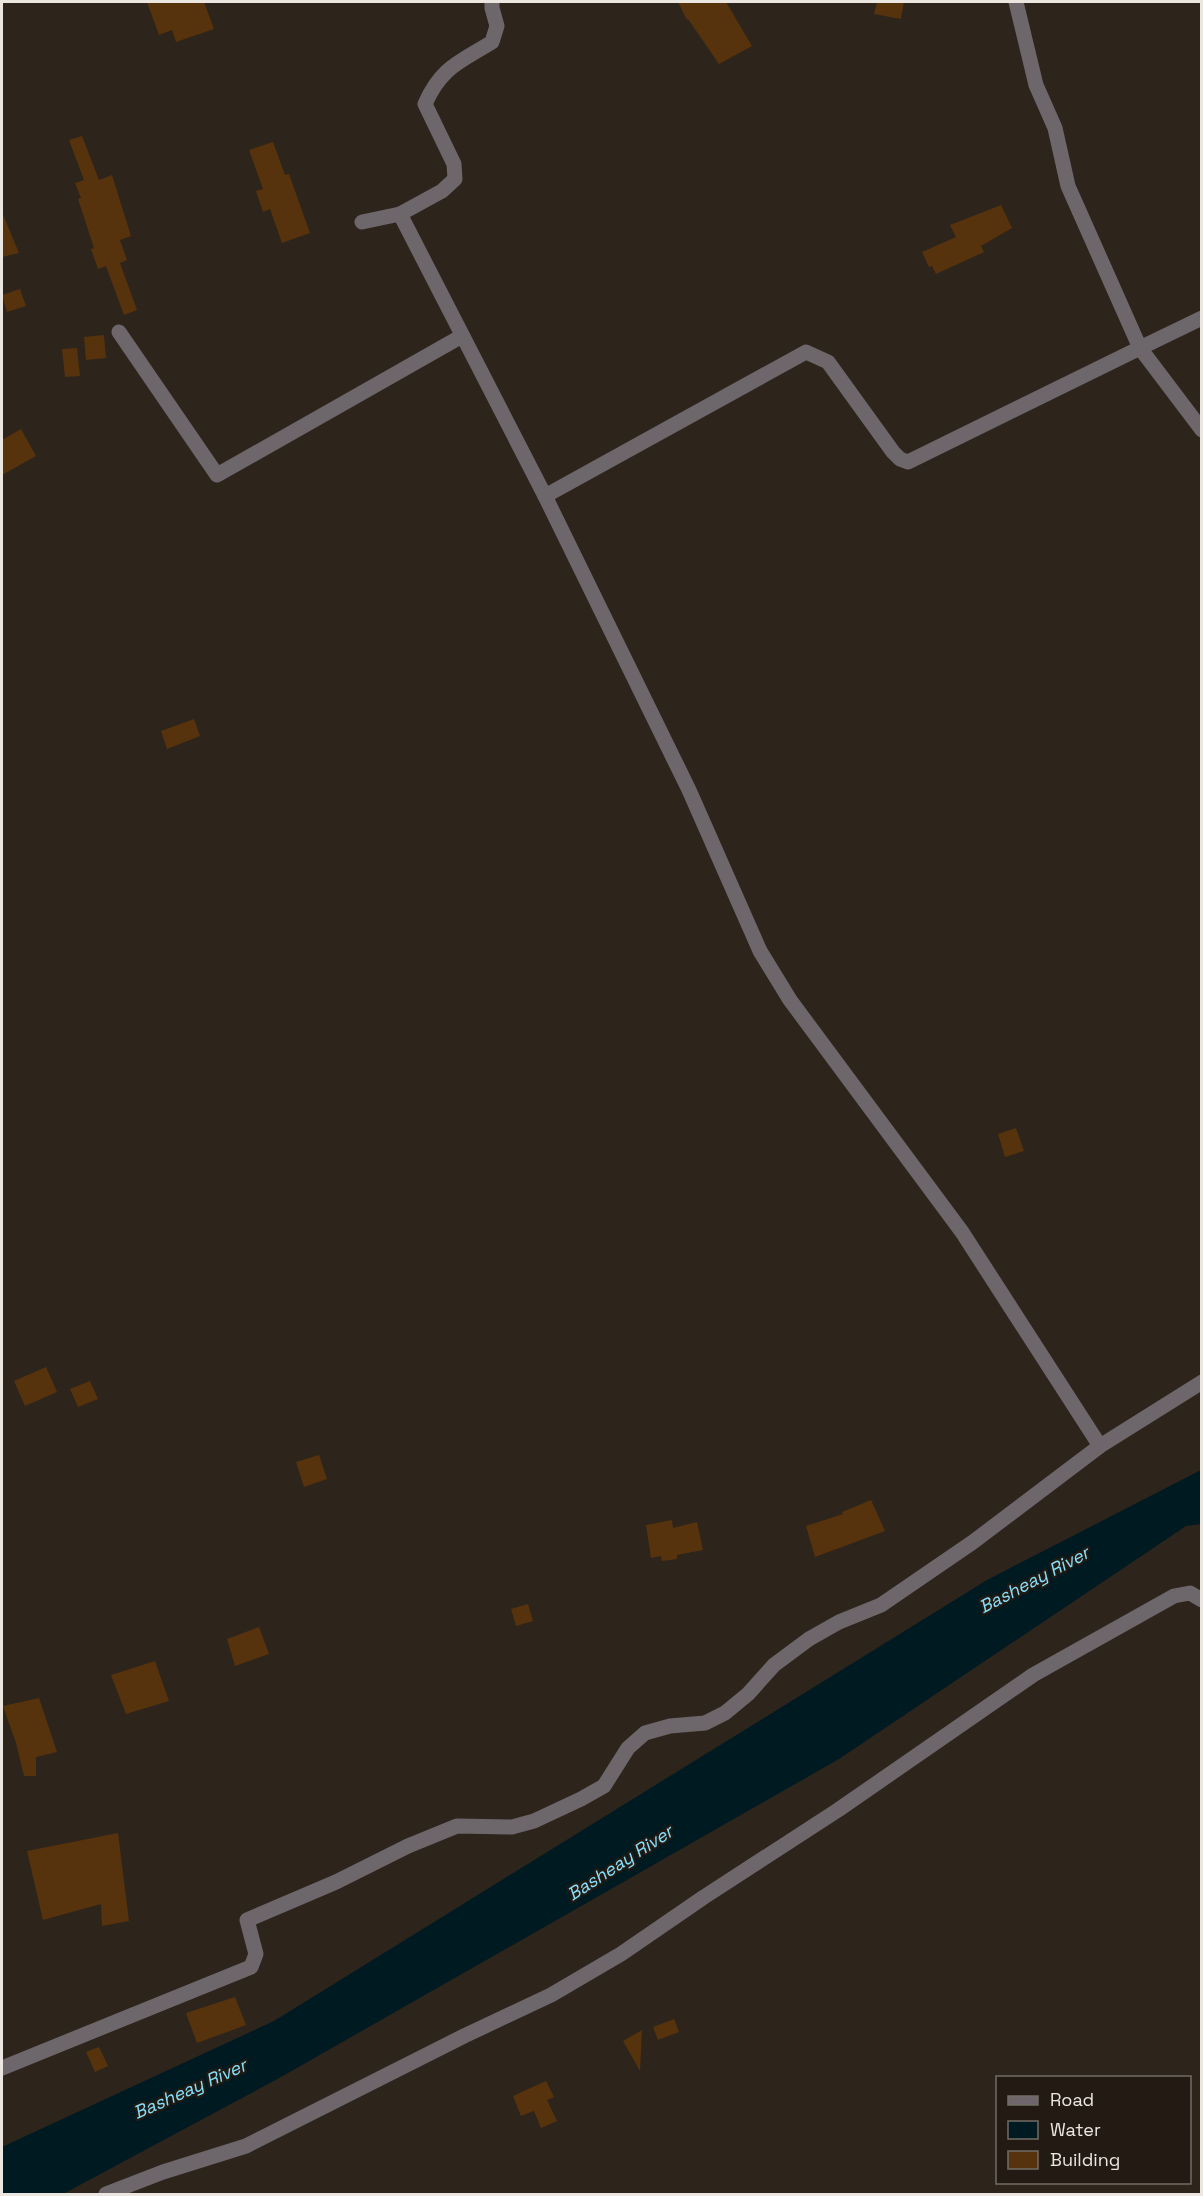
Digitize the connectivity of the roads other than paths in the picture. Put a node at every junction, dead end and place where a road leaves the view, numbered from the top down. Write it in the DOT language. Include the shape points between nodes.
graph roads {
  1 [pos="492,2"];
  2 [pos="1016,2"];
  3 [pos="400,214"];
  4 [pos="362,222"];
  5 [pos="1202,318"];
  6 [pos="119,333"];
  7 [pos="462,336"];
  8 [pos="1140,348"];
  9 [pos="1202,430"];
  10 [pos="545,495"];
  11 [pos="1202,1382"];
  12 [pos="1100,1446"];
  13 [pos="1202,1600"];
  14 [pos="2,2068"];
  15 [pos="106,2194"];
  1 -- 3 [label="street" via="497,26 492,42 444,72 425,104 454,164 455,178 442,191"];
  2 -- 8 [label="street" via="1036,85 1055,128 1068,186"];
  3 -- 4 [label="street"];
  3 -- 7 [label="street"];
  5 -- 8 [label="street"];
  6 -- 7 [label="street" via="217,475"];
  7 -- 10 [label="street"];
  8 -- 9 [label="street"];
  8 -- 10 [label="street" via="908,462 893,452 828,363 807,352"];
  10 -- 12 [label="street" via="689,790 760,951 790,1000 962,1233"];
  11 -- 12 [label="street"];
  12 -- 14 [label="street" via="973,1542 881,1605 809,1639 774,1665 725,1713 705,1723 645,1733 628,1748 604,1786 534,1821 512,1827 457,1826 247,1920 256,1954 251,1967"];
  13 -- 15 [label="street" via="1190,1593 1174,1596 1033,1675 838,1810 621,1954 551,1995 246,2146"];
}
